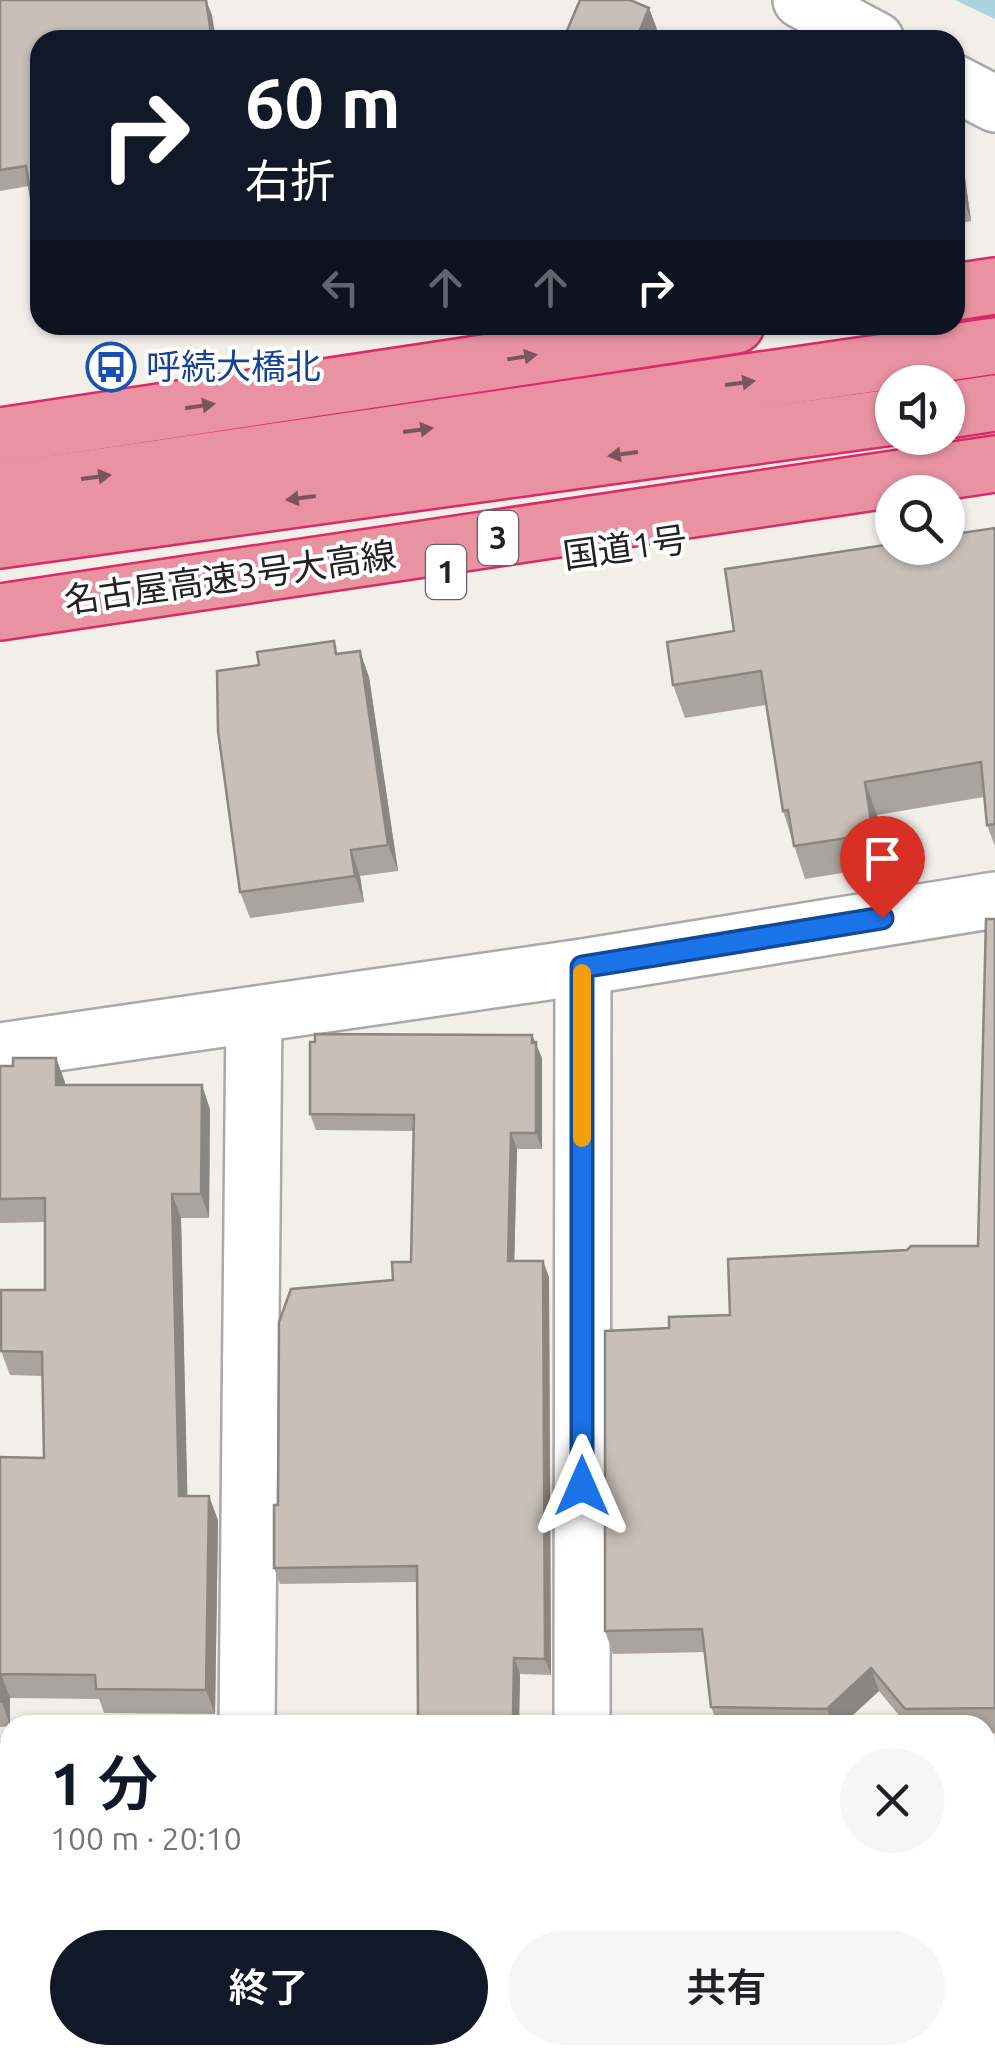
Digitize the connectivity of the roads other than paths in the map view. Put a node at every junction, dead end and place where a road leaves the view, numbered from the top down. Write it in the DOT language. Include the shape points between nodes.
graph roads {
  1 [pos="801,0"];
  2 [pos="857,30"];
  3 [pos="965,88"];
  4 [pos="995,104"];
  5 [pos="995,286"];
  6 [pos="965,290"];
  7 [pos="670,335"];
  8 [pos="995,346"];
  9 [pos="995,403"];
  10 [pos="965,407"];
  11 [pos="875,419"];
  12 [pos="0,436"];
  13 [pos="995,464"];
  14 [pos="0,491"];
  15 [pos="995,499"];
  16 [pos="965,503"];
  17 [pos="875,514"];
  18 [pos="0,540"];
  19 [pos="0,612"];
  20 [pos="0,632"];
  21 [pos="995,900"];
  22 [pos="582,967"];
  23 [pos="254,1015"];
  24 [pos="0,1052"];
  25 [pos="247,1715"];
  26 [pos="582,1715"];
  1 -- 2 [label="street"];
  3 -- 4 [label="street"];
  5 -- 6 [label="highway"];
  12 -- 7 [label="highway, one-way"];
  14 -- 8 [label="highway, one-way"];
  9 -- 10 [label="highway"];
  11 -- 18 [label="highway, one-way"];
  13 -- 19 [label="highway, 名古屋高速3号大高線 / 3"];
  15 -- 16 [label="highway"];
  17 -- 20 [label="highway, 国道1号 / 1"];
  21 -- 22 [label="street"];
  22 -- 23 [label="street"];
  22 -- 26 [label="street"];
  23 -- 24 [label="street"];
  23 -- 25 [label="street"];
}
